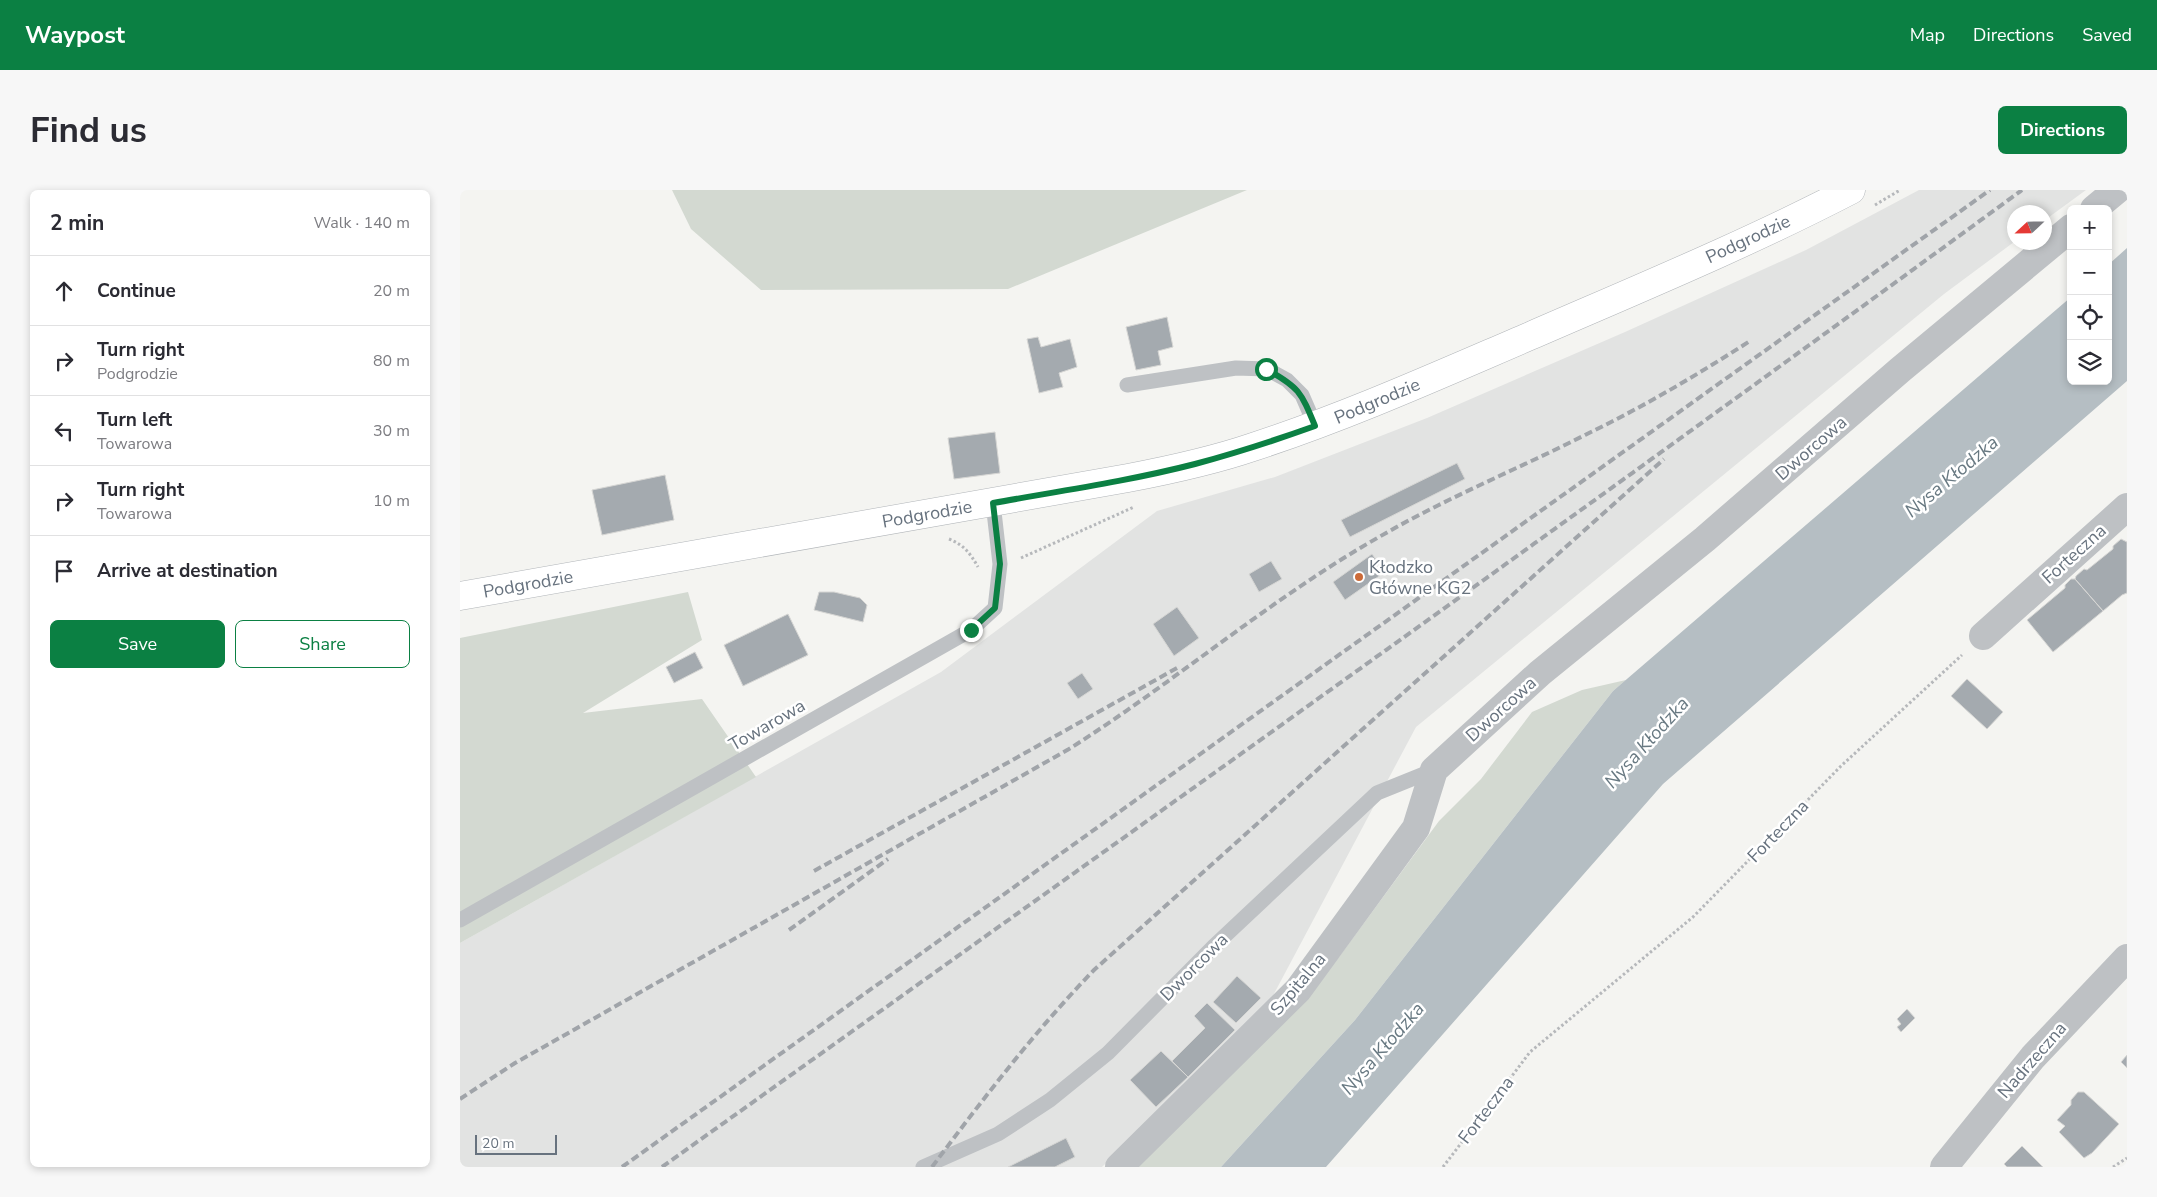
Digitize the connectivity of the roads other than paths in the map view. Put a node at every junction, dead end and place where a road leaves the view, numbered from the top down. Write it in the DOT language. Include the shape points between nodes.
graph roads {
  1 [pos="1851,190"];
  2 [pos="2117,190"];
  3 [pos="2099,205"];
  4 [pos="2067,231"];
  5 [pos="1127,385"];
  6 [pos="1315,426"];
  7 [pos="993,503"];
  8 [pos="2127,507"];
  9 [pos="460,596"];
  10 [pos="1983,636"];
  11 [pos="1434,770"];
  12 [pos="460,920"];
  13 [pos="2127,958"];
  14 [pos="922,1167"];
  15 [pos="1120,1167"];
  16 [pos="1944,1167"];
  1 -- 6 [label="main road, Podgrodzie" via="1636,290"];
  2 -- 3 [label="street"];
  4 -- 11 [label="street, Dworcowa" via="1705,539 1540,674"];
  5 -- 6 [label="lane" via="1236,368 1266,369 1288,380 1302,395"];
  6 -- 7 [label="main road, Podgrodzie" via="1194,464"];
  7 -- 9 [label="main road, Podgrodzie"];
  7 -- 12 [label="lane, Towarowa" via="1000,564 995,608 971,630"];
  8 -- 10 [label="street, Forteczna"];
  11 -- 14 [label="lane, Dworcowa" via="1378,793 1214,947 1108,1054 1050,1100 998,1134"];
  11 -- 15 [label="street, Szpitalna" via="1416,828 1298,990"];
  13 -- 16 [label="street, Nadrzeczna" via="2033,1057"];
}
